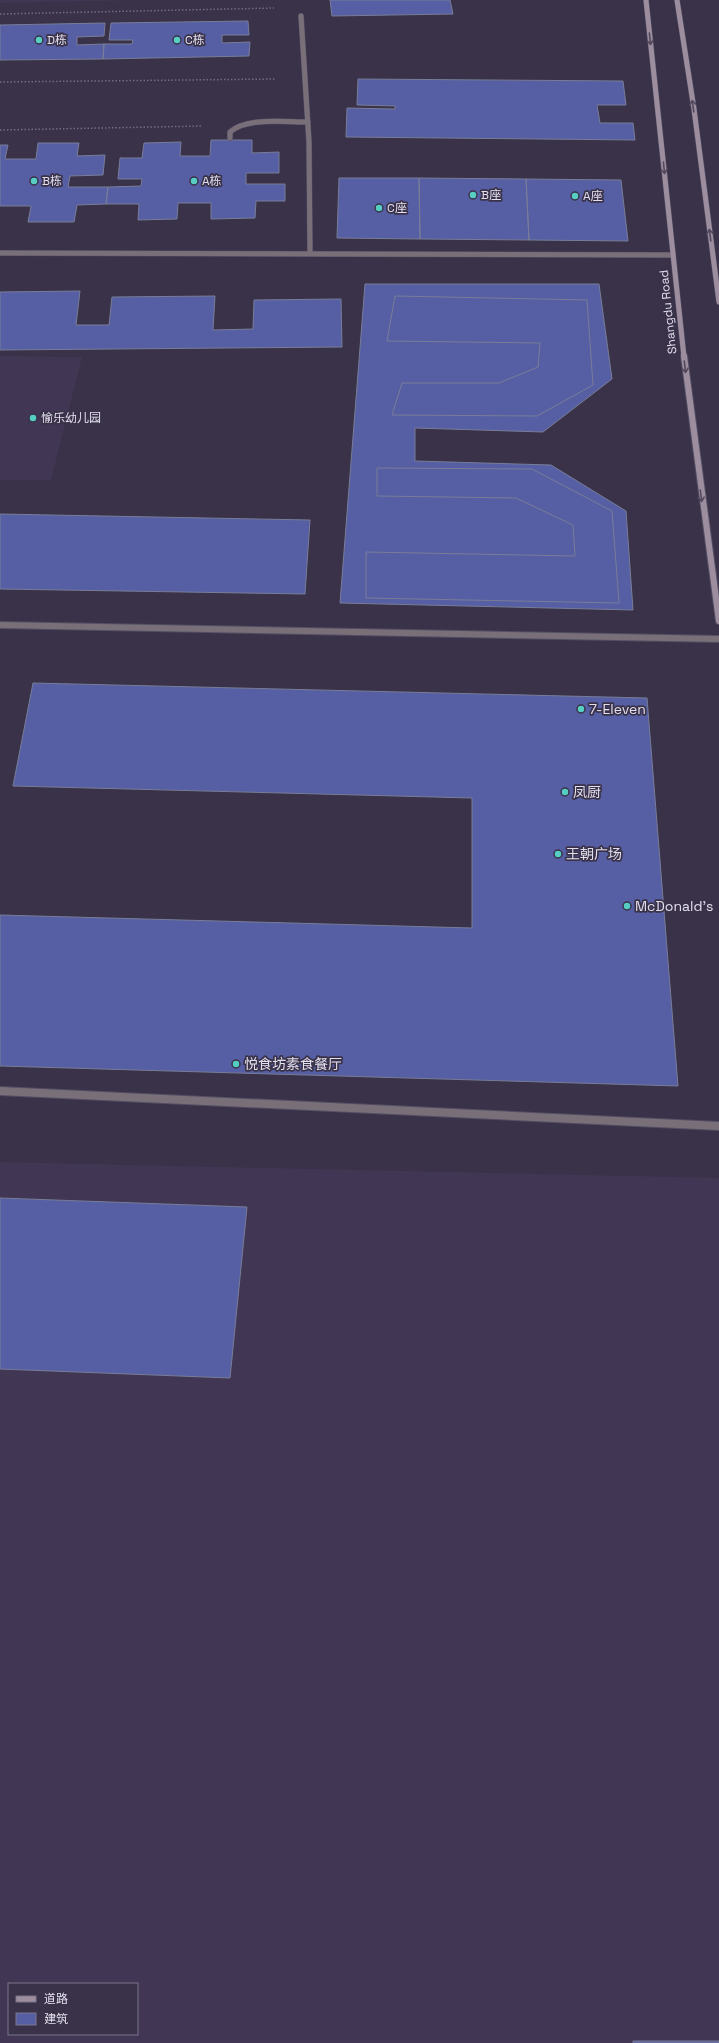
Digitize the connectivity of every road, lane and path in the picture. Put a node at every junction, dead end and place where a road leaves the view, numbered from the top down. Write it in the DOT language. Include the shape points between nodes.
graph roads {
  1 [pos="646,0"];
  2 [pos="677,0"];
  3 [pos="0,14"];
  4 [pos="301,16"];
  5 [pos="305,79"];
  6 [pos="0,82"];
  7 [pos="308,122"];
  8 [pos="238,126"];
  9 [pos="0,130"];
  10 [pos="230,138"];
  11 [pos="0,253"];
  12 [pos="310,253"];
  13 [pos="672,255"];
  14 [pos="719,302"];
  15 [pos="719,621"];
  16 [pos="0,625"];
  17 [pos="719,639"];
  18 [pos="0,1091"];
  19 [pos="719,1126"];
  1 -- 13 [label="main road, Shangdu Road, one-way"];
  14 -- 2 [label="main road, one-way"];
  3 -- 4 [label="path" via="277,8 297,10"];
  4 -- 5 [label="street"];
  5 -- 6 [label="path"];
  5 -- 7 [label="street"];
  7 -- 8 [label="street" via="252,123"];
  7 -- 12 [label="street"];
  8 -- 9 [label="path"];
  8 -- 10 [label="street" via="230,132"];
  11 -- 12 [label="street"];
  12 -- 13 [label="street"];
  13 -- 15 [label="main road, Shangdu Road, one-way"];
  16 -- 17 [label="street"];
  18 -- 19 [label="street"];
}
